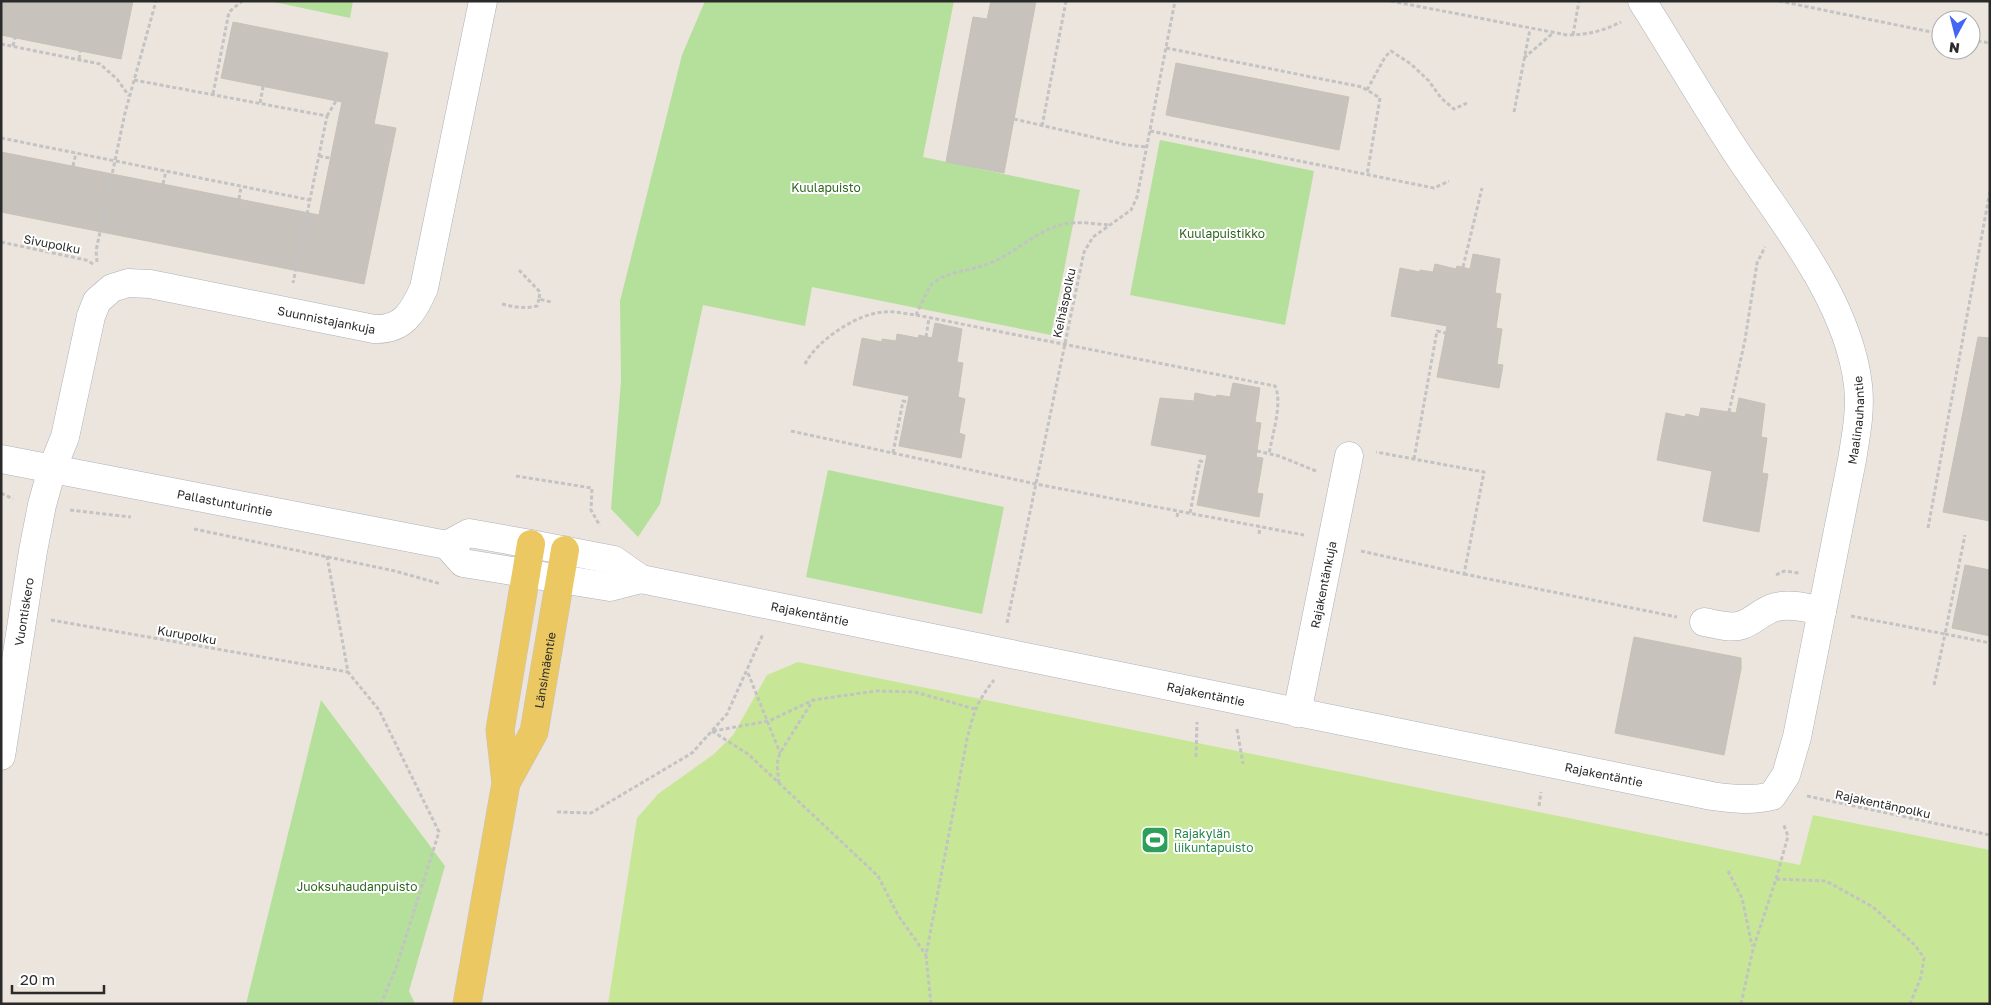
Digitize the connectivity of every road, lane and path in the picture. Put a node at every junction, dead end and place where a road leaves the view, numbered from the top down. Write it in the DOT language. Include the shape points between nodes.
graph roads {
  1 [pos="156,1"];
  2 [pos="242,1"];
  3 [pos="483,1"];
  4 [pos="1066,1"];
  5 [pos="1175,1"];
  6 [pos="1391,1"];
  7 [pos="1579,1"];
  8 [pos="1779,1"];
  9 [pos="1634,10"];
  10 [pos="1530,29"];
  11 [pos="1931,32"];
  12 [pos="1553,33"];
  13 [pos="16,34"];
  14 [pos="1573,35"];
  15 [pos="1,44"];
  16 [pos="13,46"];
  17 [pos="81,47"];
  18 [pos="1166,48"];
  19 [pos="1524,58"];
  20 [pos="79,59"];
  21 [pos="134,80"];
  22 [pos="264,82"];
  23 [pos="1367,90"];
  24 [pos="213,94"];
  25 [pos="129,96"];
  26 [pos="339,96"];
  27 [pos="260,103"];
  28 [pos="1467,103"];
  29 [pos="1514,112"];
  30 [pos="327,116"];
  31 [pos="1014,119"];
  32 [pos="1042,126"];
  33 [pos="1150,130"];
  34 [pos="2,139"];
  35 [pos="1147,147"];
  36 [pos="76,153"];
  37 [pos="318,156"];
  38 [pos="330,158"];
  39 [pos="115,161"];
  40 [pos="73,166"];
  41 [pos="166,172"];
  42 [pos="1367,175"];
  43 [pos="1450,181"];
  44 [pos="163,184"];
  45 [pos="241,186"];
  46 [pos="1482,188"];
  47 [pos="1990,191"];
  48 [pos="238,199"];
  49 [pos="310,200"];
  50 [pos="1780,214"];
  51 [pos="1111,225"];
  52 [pos="303,234"];
  53 [pos="315,236"];
  54 [pos="1,242"];
  55 [pos="1463,267"];
  56 [pos="519,270"];
  57 [pos="292,284"];
  58 [pos="539,298"];
  59 [pos="551,302"];
  60 [pos="502,304"];
  61 [pos="916,315"];
  62 [pos="929,317"];
  63 [pos="1450,334"];
  64 [pos="926,337"];
  65 [pos="1065,344"];
  66 [pos="805,364"];
  67 [pos="912,403"];
  68 [pos="1729,412"];
  69 [pos="790,431"];
  70 [pos="1257,451"];
  71 [pos="892,453"];
  72 [pos="1269,454"];
  73 [pos="1,458"];
  74 [pos="1414,459"];
  75 [pos="1354,462"];
  76 [pos="1210,463"];
  77 [pos="52,469"];
  78 [pos="516,476"];
  79 [pos="1036,484"];
  80 [pos="1,493"];
  81 [pos="42,505"];
  82 [pos="1178,511"];
  83 [pos="1190,513"];
  84 [pos="1177,517"];
  85 [pos="140,518"];
  86 [pos="1260,526"];
  87 [pos="188,528"];
  88 [pos="1928,528"];
  89 [pos="601,529"];
  90 [pos="1259,534"];
  91 [pos="1965,536"];
  92 [pos="531,544"];
  93 [pos="1331,544"];
  94 [pos="447,545"];
  95 [pos="565,550"];
  96 [pos="327,556"];
  97 [pos="526,573"];
  98 [pos="1464,574"];
  99 [pos="641,579"];
  100 [pos="560,580"];
  101 [pos="448,587"];
  102 [pos="1834,613"];
  103 [pos="24,614"];
  104 [pos="1704,622"];
  105 [pos="1006,631"];
  106 [pos="764,634"];
  107 [pos="1945,634"];
  108 [pos="1990,643"];
  109 [pos="348,672"];
  110 [pos="748,672"];
  111 [pos="995,679"];
  112 [pos="1934,685"];
  113 [pos="813,700"];
  114 [pos="975,709"];
  115 [pos="1297,713"];
  116 [pos="1198,719"];
  117 [pos="769,721"];
  118 [pos="1236,726"];
  119 [pos="712,731"];
  120 [pos="780,753"];
  121 [pos="1,756"];
  122 [pos="1196,757"];
  123 [pos="1243,764"];
  124 [pos="506,783"];
  125 [pos="779,783"];
  126 [pos="1772,796"];
  127 [pos="558,812"];
  128 [pos="1990,836"];
  129 [pos="1728,871"];
  130 [pos="1776,879"];
  131 [pos="1753,949"];
  132 [pos="926,955"];
  133 [pos="381,1004"];
  134 [pos="467,1004"];
  135 [pos="931,1004"];
  136 [pos="1740,1004"];
  137 [pos="1910,1004"];
  1 -- 21 [label="path"];
  2 -- 24 [label="path" via="230,12"];
  3 -- 77 [label="street, Suunnistajankuja" via="424,288 416,307 407,317 388,329 374,329 150,284 128,283 112,288 97,301 91,316 65,438"];
  4 -- 32 [label="path"];
  5 -- 18 [label="path, Keihäspolku"];
  6 -- 10 [label="path"];
  7 -- 14 [label="path"];
  8 -- 11 [label="path"];
  9 -- 14 [label="path" via="1606,29"];
  9 -- 50 [label="street, Maalinauhantie"];
  10 -- 12 [label="path"];
  10 -- 19 [label="path"];
  12 -- 14 [label="path"];
  12 -- 19 [label="path"];
  13 -- 16 [label="path"];
  15 -- 16 [label="path"];
  16 -- 20 [label="path"];
  17 -- 20 [label="path"];
  18 -- 23 [label="path"];
  18 -- 33 [label="path, Keihäspolku"];
  19 -- 29 [label="path"];
  20 -- 25 [label="path" via="106,68"];
  21 -- 24 [label="path"];
  21 -- 25 [label="path"];
  22 -- 27 [label="path"];
  23 -- 28 [label="path" via="1390,51 1430,81 1441,98 1454,109"];
  23 -- 42 [label="path" via="1380,98"];
  24 -- 27 [label="path"];
  25 -- 39 [label="path"];
  26 -- 30 [label="path"];
  27 -- 30 [label="path"];
  30 -- 37 [label="path"];
  31 -- 32 [label="path"];
  32 -- 35 [label="path"];
  33 -- 35 [label="path, Keihäspolku"];
  33 -- 42 [label="path"];
  34 -- 36 [label="path"];
  35 -- 51 [label="path, Keihäspolku" via="1138,197 1131,210"];
  36 -- 39 [label="path"];
  36 -- 40 [label="path"];
  37 -- 38 [label="path"];
  37 -- 49 [label="path"];
  39 -- 41 [label="path"];
  39 -- 54 [label="path, Sivupolku" via="96,252 97,266 86,260"];
  41 -- 44 [label="path"];
  41 -- 45 [label="path"];
  42 -- 43 [label="path" via="1434,188"];
  45 -- 48 [label="path"];
  45 -- 49 [label="path"];
  46 -- 55 [label="path"];
  47 -- 88 [label="path"];
  49 -- 52 [label="path"];
  50 -- 68 [label="path" via="1757,263"];
  50 -- 102 [label="street, Maalinauhantie" via="1826,289 1850,346 1858,385 1859,415"];
  51 -- 61 [label="path" via="1064,224 1037,235 1003,258 956,272 932,284"];
  51 -- 65 [label="path, Keihäspolku" via="1093,237 1084,252"];
  52 -- 53 [label="path"];
  52 -- 57 [label="path"];
  56 -- 58 [label="path" via="540,292"];
  58 -- 59 [label="path"];
  58 -- 60 [label="path" via="537,306 529,308"];
  61 -- 62 [label="path"];
  61 -- 66 [label="path" via="885,312 866,315 835,333"];
  62 -- 64 [label="path"];
  62 -- 65 [label="path"];
  63 -- 74 [label="path" via="1437,331"];
  65 -- 72 [label="path" via="1275,386 1278,405"];
  65 -- 79 [label="path, Keihäspolku"];
  67 -- 71 [label="path" via="903,402"];
  69 -- 71 [label="path"];
  70 -- 72 [label="path"];
  71 -- 79 [label="path"];
  72 -- 75 [label="path"];
  73 -- 77 [label="street, Pallastunturintie"];
  74 -- 75 [label="path"];
  74 -- 98 [label="path" via="1484,472"];
  75 -- 93 [label="street, Rajakentänkuja"];
  76 -- 83 [label="path" via="1200,461"];
  77 -- 81 [label="street, Vuontiskero"];
  77 -- 94 [label="street, Pallastunturintie"];
  78 -- 89 [label="path" via="592,488 591,510"];
  79 -- 82 [label="path"];
  79 -- 105 [label="path, Keihäspolku"];
  80 -- 81 [label="path"];
  81 -- 85 [label="path"];
  81 -- 103 [label="street, Vuontiskero"];
  82 -- 83 [label="path"];
  82 -- 84 [label="path"];
  83 -- 86 [label="path"];
  86 -- 90 [label="path"];
  86 -- 93 [label="path"];
  87 -- 96 [label="path"];
  91 -- 107 [label="path"];
  92 -- 94 [label="street" via="469,533"];
  92 -- 95 [label="street"];
  92 -- 97 [label="main road, Länsimäentie"];
  93 -- 98 [label="path"];
  93 -- 115 [label="street, Rajakentänkuja"];
  94 -- 97 [label="street" via="463,563"];
  95 -- 99 [label="street, Rajakentäntie" via="614,560"];
  95 -- 100 [label="main road, Länsimäentie"];
  96 -- 101 [label="path"];
  96 -- 109 [label="path"];
  97 -- 100 [label="street"];
  97 -- 124 [label="main road, Länsimäentie" via="500,730"];
  98 -- 104 [label="path"];
  99 -- 100 [label="street, Rajakentäntie" via="610,587"];
  99 -- 115 [label="street, Rajakentäntie"];
  100 -- 124 [label="main road, Länsimäentie" via="534,732"];
  102 -- 104 [label="street" via="1778,606 1742,626"];
  102 -- 107 [label="path"];
  102 -- 126 [label="street, Maalinauhantie" via="1786,775"];
  103 -- 109 [label="path, Kurupolku"];
  103 -- 121 [label="street, Vuontiskero"];
  106 -- 110 [label="path"];
  107 -- 108 [label="path"];
  107 -- 112 [label="path"];
  109 -- 133 [label="path" via="379,710 439,832 396,968"];
  110 -- 117 [label="path"];
  110 -- 119 [label="path" via="727,714"];
  111 -- 114 [label="path"];
  113 -- 114 [label="path" via="876,691 915,692"];
  113 -- 117 [label="path"];
  113 -- 120 [label="path"];
  114 -- 132 [label="path"];
  115 -- 126 [label="street, Rajakentäntie" via="1712,796 1741,800"];
  116 -- 122 [label="path"];
  117 -- 119 [label="path"];
  117 -- 120 [label="path"];
  118 -- 123 [label="path"];
  119 -- 125 [label="path" via="748,754"];
  119 -- 127 [label="path" via="692,753 592,813"];
  120 -- 125 [label="path" via="777,764"];
  124 -- 134 [label="main road, Länsimäentie"];
  125 -- 132 [label="path" via="878,876 898,915"];
  126 -- 128 [label="path, Rajakentänpolku" via="1810,796"];
  126 -- 130 [label="path" via="1788,836"];
  129 -- 131 [label="path" via="1742,898"];
  130 -- 131 [label="path"];
  130 -- 137 [label="path" via="1826,881 1873,907 1915,945 1924,958 1921,977"];
  131 -- 136 [label="path"];
  132 -- 135 [label="path"];
}
